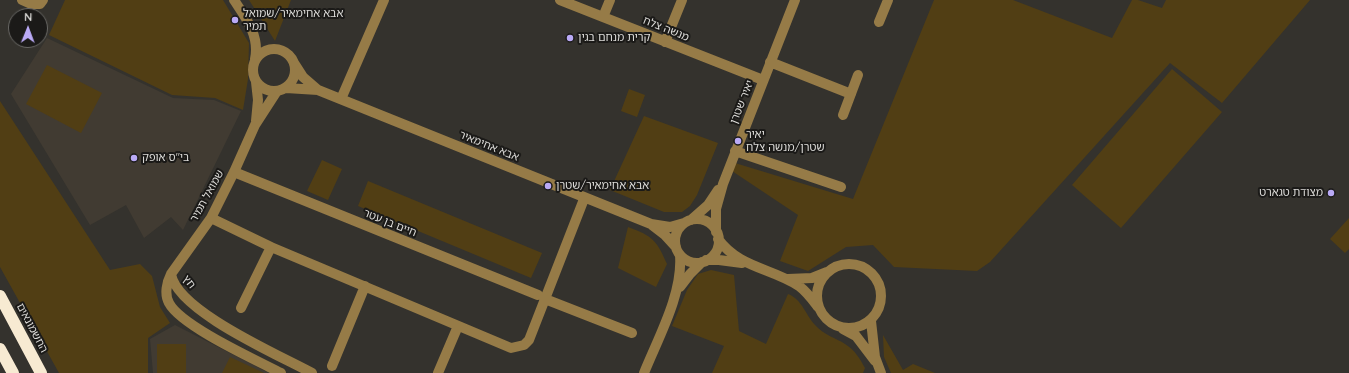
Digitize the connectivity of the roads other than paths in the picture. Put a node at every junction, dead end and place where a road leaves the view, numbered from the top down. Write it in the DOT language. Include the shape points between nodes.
graph roads {
  1 [pos="22,0"];
  2 [pos="43,0"];
  3 [pos="234,0"];
  4 [pos="384,0"];
  5 [pos="560,0"];
  6 [pos="610,0"];
  7 [pos="682,0"];
  8 [pos="795,0"];
  9 [pos="888,0"];
  10 [pos="603,17"];
  11 [pos="879,22"];
  12 [pos="250,26"];
  13 [pos="665,42"];
  14 [pos="279,49"];
  15 [pos="255,59"];
  16 [pos="770,62"];
  17 [pos="294,63"];
  18 [pos="858,74"];
  19 [pos="763,80"];
  20 [pos="256,82"];
  21 [pos="281,89"];
  22 [pos="318,90"];
  23 [pos="851,94"];
  24 [pos="341,99"];
  25 [pos="843,115"];
  26 [pos="255,125"];
  27 [pos="735,152"];
  28 [pos="234,172"];
  29 [pos="723,184"];
  30 [pos="841,186"];
  31 [pos="584,199"];
  32 [pos="211,218"];
  33 [pos="688,222"];
  34 [pos="651,224"];
  35 [pos="717,236"];
  36 [pos="271,247"];
  37 [pos="678,251"];
  38 [pos="704,261"];
  39 [pos="748,264"];
  40 [pos="829,271"];
  41 [pos="171,274"];
  42 [pos="786,279"];
  43 [pos="365,286"];
  44 [pos="676,294"];
  45 [pos="0,296"];
  46 [pos="541,297"];
  47 [pos="818,307"];
  48 [pos="241,308"];
  49 [pos="871,321"];
  50 [pos="458,326"];
  51 [pos="843,328"];
  52 [pos="632,333"];
  53 [pos="0,349"];
  54 [pos="332,366"];
  55 [pos="880,370"];
  56 [pos="13,373"];
  57 [pos="41,373"];
  58 [pos="281,373"];
  59 [pos="312,373"];
  60 [pos="438,373"];
  61 [pos="644,373"];
  1 -- 2 [label="street" via="40,4"];
  3 -- 12 [label="street"];
  4 -- 24 [label="street"];
  5 -- 10 [label="street, מנשה צלח"];
  6 -- 10 [label="street"];
  7 -- 13 [label="street"];
  8 -- 16 [label="street, יאיר שטרן"];
  9 -- 11 [label="street"];
  10 -- 13 [label="street, מנשה צלח"];
  12 -- 14 [label="street" via="264,41"];
  12 -- 15 [label="street" via="256,42"];
  13 -- 19 [label="street, מנשה צלח"];
  14 -- 15 [label="street" via="265,50"];
  14 -- 17 [label="street" via="291,57"];
  15 -- 20 [label="street" via="252,71"];
  16 -- 19 [label="street, יאיר שטרן"];
  16 -- 23 [label="street"];
  17 -- 21 [label="street" via="294,77"];
  17 -- 22 [label="street, אבא אחימאיר"];
  18 -- 23 [label="street"];
  19 -- 27 [label="street, יאיר שטרן"];
  20 -- 21 [label="street" via="265,90"];
  20 -- 26 [label="street, שמואל תמיר" via="258,113"];
  21 -- 22 [label="street, אבא אחימאיר"];
  21 -- 26 [label="street, שמואל תמיר"];
  22 -- 24 [label="street, אבא אחימאיר"];
  23 -- 25 [label="street"];
  24 -- 31 [label="street, אבא אחימאיר"];
  26 -- 28 [label="street, שמואל תמיר"];
  27 -- 29 [label="street, יאיר שטרן"];
  27 -- 30 [label="street"];
  28 -- 32 [label="street, שמואל תמיר"];
  28 -- 46 [label="street, חיים בן עטר"];
  29 -- 33 [label="street, יאיר שטרן" via="708,205"];
  29 -- 35 [label="street, יאיר שטרן" via="716,209"];
  31 -- 34 [label="street, אבא אחימאיר"];
  31 -- 46 [label="street"];
  32 -- 36 [label="street"];
  32 -- 41 [label="street, שמואל תמיר"];
  33 -- 34 [label="street, אבא אחימאיר" via="670,227"];
  33 -- 35 [label="street" via="703,220 713,227"];
  33 -- 37 [label="street" via="677,231"];
  34 -- 37 [label="street, אבא אחימאיר" via="665,235"];
  35 -- 38 [label="street" via="716,252"];
  35 -- 39 [label="street" via="726,249"];
  36 -- 43 [label="street"];
  36 -- 48 [label="street"];
  37 -- 38 [label="street" via="692,262"];
  37 -- 44 [label="street" via="680,278"];
  38 -- 39 [label="street" via="719,260"];
  38 -- 44 [label="street" via="690,274"];
  39 -- 42 [label="street"];
  40 -- 42 [label="street" via="812,278"];
  40 -- 47 [label="street" via="819,283"];
  40 -- 49 [label="street" via="849,264 864,267 875,277 882,293 882,300"];
  41 -- 58 [label="street, חץ" via="166,295 172,308 201,330"];
  41 -- 59 [label="street, חץ" via="174,285 181,294 210,318"];
  42 -- 47 [label="street" via="807,292"];
  43 -- 50 [label="street"];
  43 -- 54 [label="street"];
  44 -- 61 [label="street"];
  45 -- 57 [label="highway, החשמונאים"];
  46 -- 50 [label="street" via="529,340 524,345 511,348"];
  46 -- 52 [label="street, חיים בן עטר"];
  47 -- 51 [label="street" via="832,324"];
  49 -- 51 [label="street" via="858,328"];
  49 -- 55 [label="street" via="875,357"];
  50 -- 60 [label="street"];
  51 -- 55 [label="street" via="862,343"];
  53 -- 56 [label="highway"];
}
